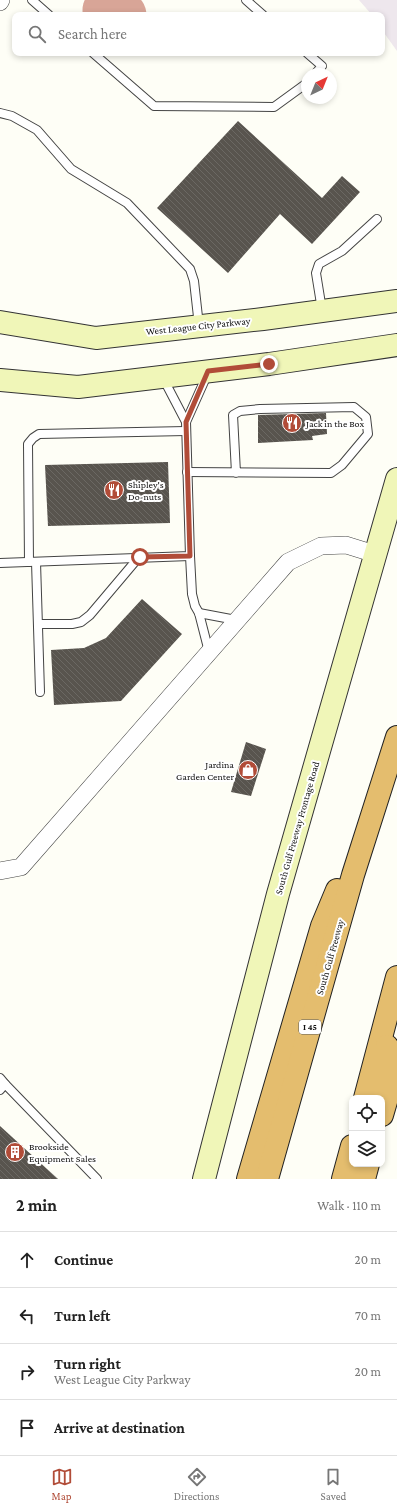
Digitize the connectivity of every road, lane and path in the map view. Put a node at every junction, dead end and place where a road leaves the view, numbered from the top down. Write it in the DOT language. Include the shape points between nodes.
graph roads {
  1 [pos="32,0"];
  2 [pos="246,0"];
  3 [pos="46,12"];
  4 [pos="260,12"];
  5 [pos="96,56"];
  6 [pos="310,56"];
  7 [pos="320,68"];
  8 [pos="301,87"];
  9 [pos="0,112"];
  10 [pos="377,219"];
  11 [pos="397,301"];
  12 [pos="322,311"];
  13 [pos="0,322"];
  14 [pos="199,326"];
  15 [pos="397,345"];
  16 [pos="208,371"];
  17 [pos="162,376"];
  18 [pos="0,380"];
  19 [pos="186,422"];
  20 [pos="186,431"];
  21 [pos="187,472"];
  22 [pos="236,472"];
  23 [pos="397,479"];
  24 [pos="375,554"];
  25 [pos="190,556"];
  26 [pos="140,557"];
  27 [pos="33,562"];
  28 [pos="0,563"];
  29 [pos="199,613"];
  30 [pos="236,620"];
  31 [pos="38,624"];
  32 [pos="209,652"];
  33 [pos="40,692"];
  34 [pos="397,737"];
  35 [pos="385,776"];
  36 [pos="0,871"];
  37 [pos="397,977"];
  38 [pos="386,1017"];
  39 [pos="0,1078"];
  40 [pos="3,1087"];
  41 [pos="366,1095"];
  42 [pos="385,1105"];
  43 [pos="349,1157"];
  44 [pos="367,1167"];
  45 [pos="97,1179"];
  46 [pos="204,1179"];
  47 [pos="248,1179"];
  48 [pos="267,1179"];
  49 [pos="343,1179"];
  50 [pos="364,1179"];
  1 -- 3 [label="lane"];
  2 -- 4 [label="lane"];
  5 -- 8 [label="lane" via="154,106 274,107"];
  6 -- 7 [label="lane" via="322,66"];
  9 -- 14 [label="lane" via="37,130 71,169 126,203 190,269 194,281"];
  10 -- 12 [label="lane" via="342,251 319,264 316,273"];
  11 -- 12 [label="main road, West League City Parkway"];
  12 -- 14 [label="main road, West League City Parkway"];
  13 -- 14 [label="main road, West League City Parkway" via="96,338"];
  15 -- 16 [label="main road"];
  16 -- 17 [label="main road"];
  16 -- 19 [label="lane"];
  17 -- 18 [label="main road" via="78,387"];
  17 -- 19 [label="lane"];
  19 -- 20 [label="lane"];
  20 -- 21 [label="lane"];
  20 -- 27 [label="lane" via="39,434 33,438 28,444"];
  21 -- 22 [label="lane"];
  21 -- 25 [label="lane"];
  22 -- 22 [label="lane" via="331,473 342,465 368,434 366,417 354,407 260,408 240,411 233,415"];
  23 -- 24 [label="main road, South Gulf Freeway Frontage Road"];
  24 -- 30 [label="street" via="346,545 321,546 288,562"];
  24 -- 46 [label="main road, South Gulf Freeway Frontage Road" via="278,894"];
  25 -- 26 [label="lane"];
  25 -- 29 [label="lane" via="192,594"];
  26 -- 27 [label="lane"];
  26 -- 31 [label="lane" via="81,622"];
  27 -- 28 [label="lane"];
  27 -- 31 [label="lane"];
  29 -- 30 [label="lane"];
  29 -- 32 [label="lane"];
  30 -- 32 [label="street"];
  31 -- 33 [label="lane"];
  32 -- 36 [label="street" via="21,867"];
  34 -- 35 [label="highway, South Gulf Freeway / I 45"];
  35 -- 47 [label="highway" via="322,926"];
  35 -- 48 [label="highway, South Gulf Freeway / I 45" via="353,875"];
  37 -- 38 [label="highway"];
  38 -- 41 [label="highway"];
  38 -- 42 [label="highway"];
  39 -- 40 [label="lane"];
  40 -- 45 [label="lane"];
  43 -- 49 [label="highway"];
  44 -- 50 [label="highway"];
}
